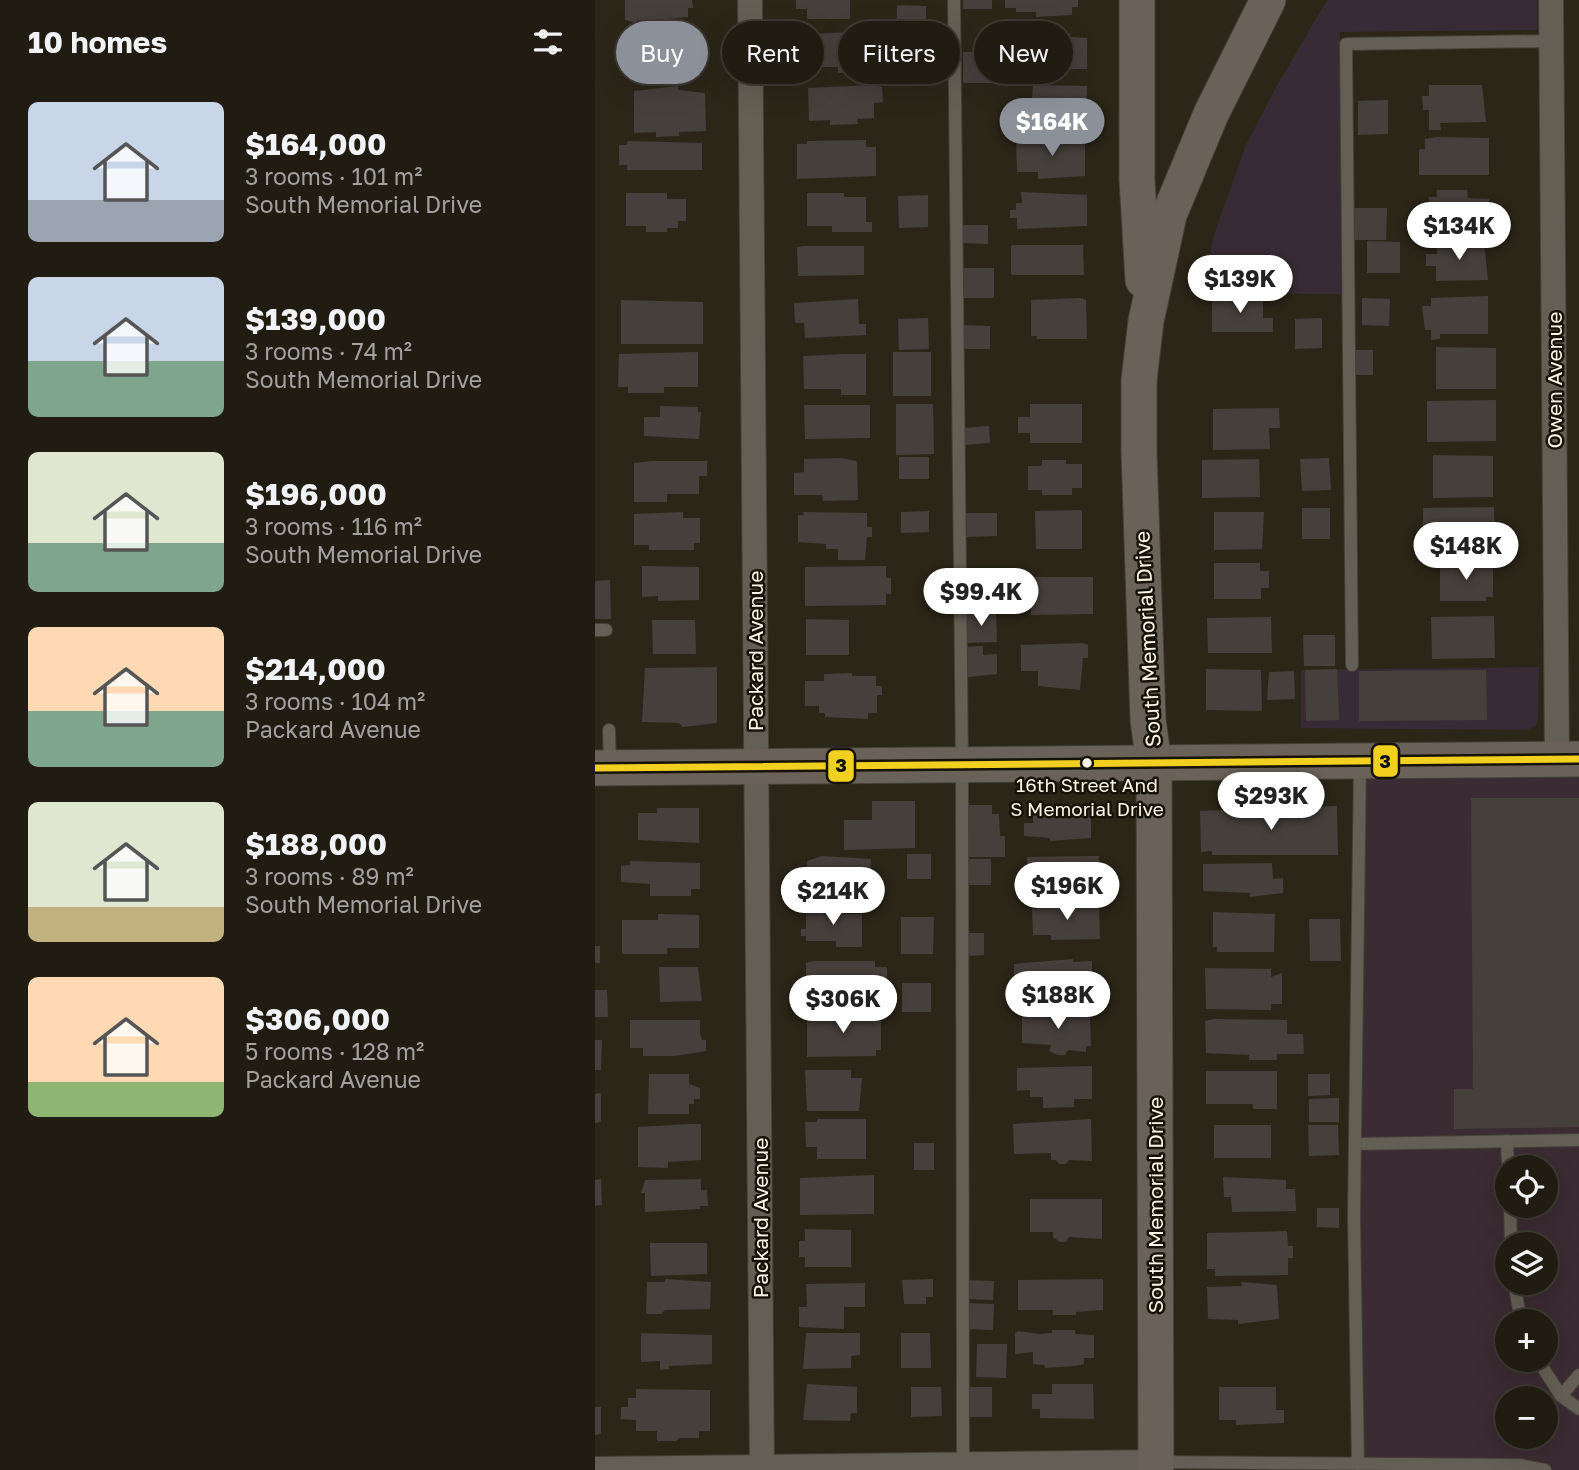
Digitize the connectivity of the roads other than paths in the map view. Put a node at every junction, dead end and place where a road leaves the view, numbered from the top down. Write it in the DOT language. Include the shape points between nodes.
graph roads {
  1 [pos="750,0"];
  2 [pos="954,0"];
  3 [pos="1137,0"];
  4 [pos="1268,0"];
  5 [pos="1551,0"];
  6 [pos="1551,41"];
  7 [pos="1146,321"];
  8 [pos="1352,665"];
  9 [pos="609,730"];
  10 [pos="1568,759"];
  11 [pos="1360,761"];
  12 [pos="1154,763"];
  13 [pos="962,765"];
  14 [pos="756,767"];
  15 [pos="602,768"];
  16 [pos="1579,1140"];
  17 [pos="1507,1141"];
  18 [pos="1355,1144"];
  19 [pos="1508,1155"];
  20 [pos="1546,1372"];
  21 [pos="1579,1375"];
  22 [pos="1561,1396"];
  23 [pos="1579,1409"];
  24 [pos="963,1464"];
  25 [pos="1358,1464"];
  26 [pos="1156,1466"];
  27 [pos="595,1468"];
  28 [pos="762,1468"];
  29 [pos="1545,1470"];
  1 -- 14 [label="street, Packard Avenue"];
  2 -- 13 [label="lane"];
  3 -- 7 [label="main road" via="1137,180"];
  4 -- 7 [label="main road, South Memorial Drive" via="1211,114 1169,215"];
  5 -- 6 [label="street, Owen Avenue"];
  6 -- 8 [label="lane" via="1346,44"];
  6 -- 10 [label="street, Owen Avenue"];
  7 -- 12 [label="main road, South Memorial Drive" via="1139,380 1139,452 1148,720"];
  9 -- 15 [label="lane"];
  10 -- 11 [label="main road"];
  11 -- 12 [label="main road"];
  11 -- 18 [label="lane"];
  12 -- 13 [label="main road"];
  12 -- 26 [label="main road, South Memorial Drive"];
  13 -- 14 [label="main road"];
  13 -- 24 [label="lane"];
  14 -- 15 [label="main road"];
  14 -- 28 [label="street, Packard Avenue"];
  16 -- 17 [label="lane"];
  17 -- 18 [label="lane"];
  17 -- 19 [label="lane"];
  18 -- 25 [label="lane"];
  20 -- 22 [label="lane"];
  21 -- 22 [label="lane"];
  22 -- 23 [label="lane"];
  24 -- 26 [label="street"];
  24 -- 28 [label="street"];
  25 -- 26 [label="lane"];
  25 -- 29 [label="lane" via="1520,1465"];
  27 -- 28 [label="street"];
}
